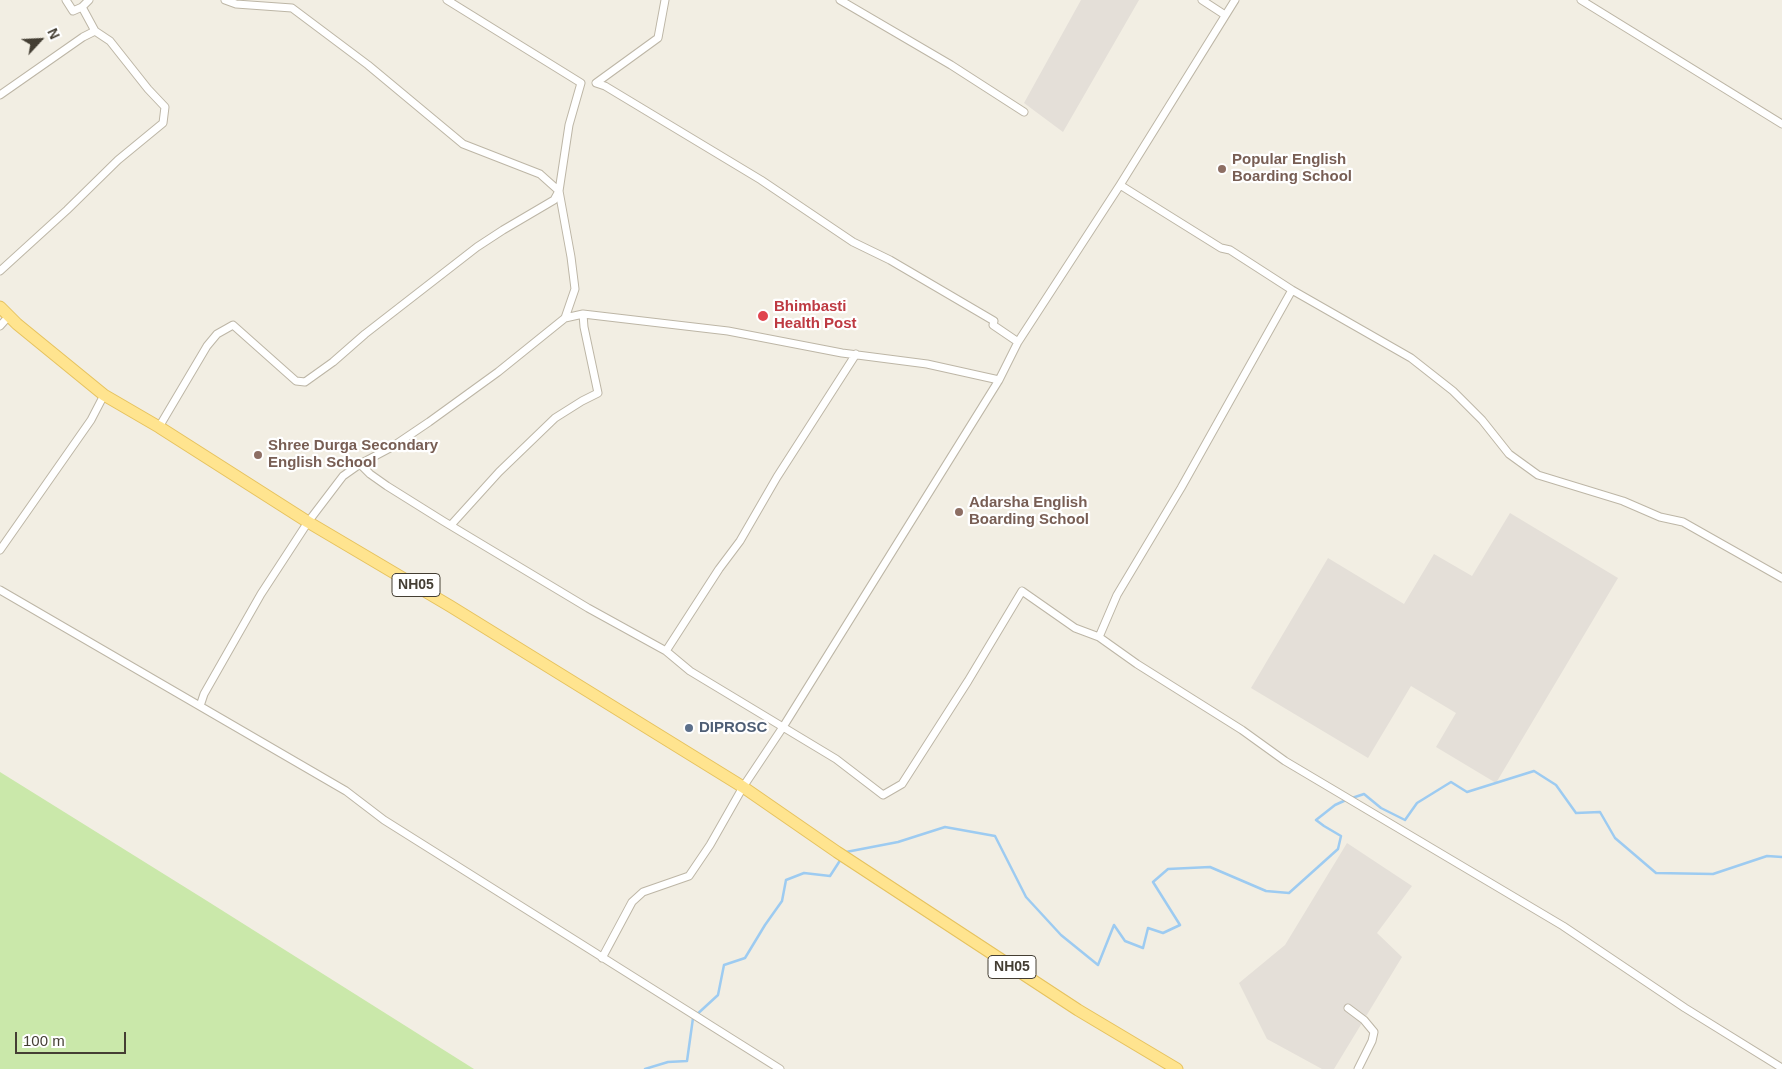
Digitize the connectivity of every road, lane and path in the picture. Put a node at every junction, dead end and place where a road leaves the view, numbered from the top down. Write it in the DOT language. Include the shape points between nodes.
graph roads {
  1 [pos="66,0"];
  2 [pos="88,0"];
  3 [pos="225,0"];
  4 [pos="448,0"];
  5 [pos="665,0"];
  6 [pos="840,0"];
  7 [pos="1202,0"];
  8 [pos="1235,0"];
  9 [pos="1581,0"];
  10 [pos="82,7"];
  11 [pos="1225,15"];
  12 [pos="95,31"];
  13 [pos="0,94"];
  14 [pos="1024,112"];
  15 [pos="1782,124"];
  16 [pos="1120,185"];
  17 [pos="559,191"];
  18 [pos="0,271"];
  19 [pos="1292,290"];
  20 [pos="0,307"];
  21 [pos="583,314"];
  22 [pos="9,316"];
  23 [pos="565,318"];
  24 [pos="0,326"];
  25 [pos="1018,342"];
  26 [pos="856,354"];
  27 [pos="998,380"];
  28 [pos="104,395"];
  29 [pos="158,427"];
  30 [pos="360,464"];
  31 [pos="308,522"];
  32 [pos="451,525"];
  33 [pos="0,550"];
  34 [pos="1782,578"];
  35 [pos="0,590"];
  36 [pos="1099,637"];
  37 [pos="666,651"];
  38 [pos="200,706"];
  39 [pos="783,727"];
  40 [pos="743,787"];
  41 [pos="602,958"];
  42 [pos="1348,1008"];
  43 [pos="1782,1068"];
  44 [pos="780,1069"];
  45 [pos="1177,1069"];
  46 [pos="1358,1069"];
  1 -- 10 [label="street" via="73,10"];
  2 -- 10 [label="street"];
  3 -- 17 [label="street" via="236,4 292,8 368,65 462,144 540,174"];
  4 -- 17 [label="street" via="581,83 569,125"];
  5 -- 25 [label="street" via="658,38 596,83 761,180 853,242 994,321 993,325"];
  6 -- 14 [label="street"];
  7 -- 11 [label="street"];
  8 -- 11 [label="street"];
  9 -- 15 [label="street"];
  10 -- 12 [label="street"];
  11 -- 16 [label="street"];
  12 -- 13 [label="street"];
  12 -- 18 [label="street" via="110,41 164,108 163,123 118,160"];
  16 -- 19 [label="street"];
  16 -- 25 [label="street"];
  17 -- 23 [label="street" via="575,289"];
  17 -- 29 [label="street" via="554,200 477,247 305,382 296,381 233,324 217,334 207,346"];
  19 -- 34 [label="street" via="1411,358 1453,391 1509,454 1538,475 1683,522"];
  19 -- 36 [label="street" via="1117,595"];
  20 -- 22 [label="main road, NH05"];
  21 -- 23 [label="street"];
  21 -- 26 [label="street" via="728,331"];
  21 -- 32 [label="street" via="598,393 555,418 499,472"];
  22 -- 24 [label="street"];
  22 -- 28 [label="main road, NH05"];
  23 -- 30 [label="street" via="444,411 392,447"];
  25 -- 27 [label="street"];
  26 -- 27 [label="street" via="927,364"];
  26 -- 37 [label="street" via="740,541"];
  27 -- 39 [label="street"];
  28 -- 29 [label="main road, NH05"];
  28 -- 33 [label="street" via="91,420"];
  29 -- 31 [label="main road, NH05"];
  30 -- 31 [label="street" via="343,476"];
  30 -- 32 [label="street" via="387,486"];
  31 -- 38 [label="street" via="261,594"];
  31 -- 40 [label="main road, NH05"];
  32 -- 37 [label="street"];
  35 -- 38 [label="street"];
  36 -- 39 [label="street" via="1076,628 1022,591 902,784 883,794 836,759"];
  36 -- 43 [label="street" via="1285,761 1563,926"];
  37 -- 39 [label="street" via="690,671"];
  38 -- 41 [label="street" via="346,791 384,820"];
  39 -- 40 [label="street"];
  40 -- 41 [label="street" via="690,876 643,892 632,902"];
  40 -- 45 [label="main road, NH05" via="1078,1010"];
  41 -- 44 [label="street"];
  42 -- 46 [label="street" via="1374,1032"];
}
